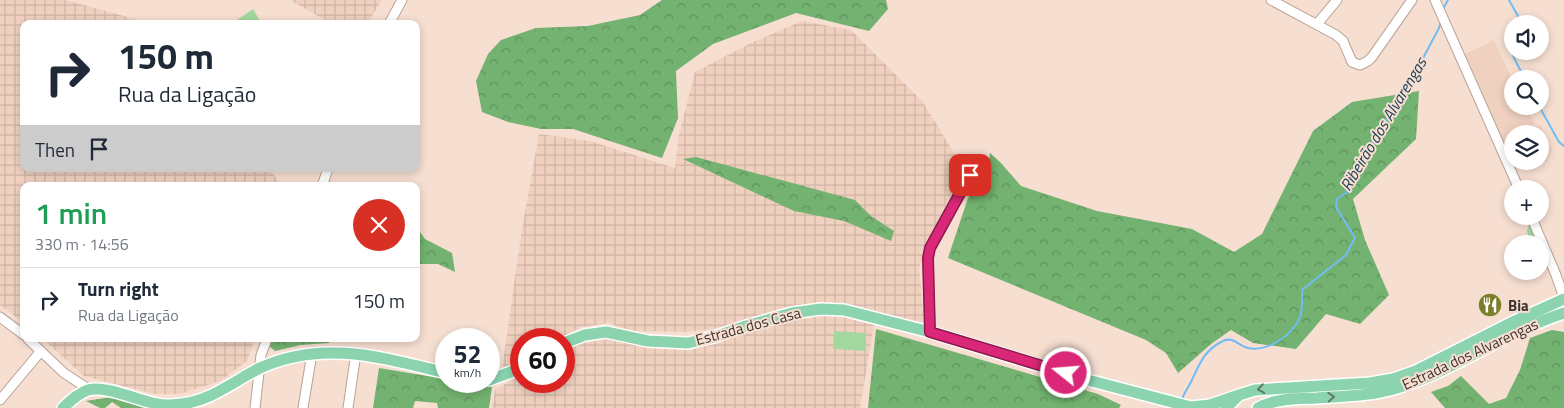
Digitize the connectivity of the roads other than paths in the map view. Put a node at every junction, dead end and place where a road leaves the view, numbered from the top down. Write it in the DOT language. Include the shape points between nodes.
graph roads {
  1 [pos="402,0"];
  2 [pos="1272,0"];
  3 [pos="1337,0"];
  4 [pos="1412,0"];
  5 [pos="1436,3"];
  6 [pos="391,20"];
  7 [pos="1317,24"];
  8 [pos="970,175"];
  9 [pos="1515,180"];
  10 [pos="1535,225"];
  11 [pos="1564,298"];
  12 [pos="1564,313"];
  13 [pos="2,321"];
  14 [pos="20,332"];
  15 [pos="930,332"];
  16 [pos="575,339"];
  17 [pos="32,342"];
  18 [pos="266,342"];
  19 [pos="42,351"];
  20 [pos="312,353"];
  21 [pos="356,353"];
  22 [pos="261,368"];
  23 [pos="435,370"];
  24 [pos="90,390"];
  25 [pos="1239,395"];
  26 [pos="0,400"];
  27 [pos="66,407"];
  28 [pos="1189,407"];
  29 [pos="255,408"];
  30 [pos="304,408"];
  31 [pos="348,408"];
  32 [pos="1226,408"];
  33 [pos="1258,408"];
  1 -- 6 [label="street"];
  2 -- 7 [label="street"];
  3 -- 7 [label="street"];
  4 -- 7 [label="street" via="1364,64 1352,62 1340,38"];
  5 -- 9 [label="street"];
  8 -- 15 [label="street" via="930,248"];
  10 -- 11 [label="street"];
  11 -- 25 [label="main road, Estrada dos Alvarengas, one-way" via="1416,371 1393,379 1370,384 1260,388"];
  33 -- 12 [label="main road, Estrada dos Alvarengas, one-way" via="1282,400 1365,395 1395,388 1426,377"];
  13 -- 14 [label="street"];
  15 -- 16 [label="main road, Estrada dos Casa" via="844,310 821,309 774,317 688,343 648,341 606,332"];
  15 -- 28 [label="main road, Estrada dos Casa"];
  17 -- 19 [label="street"];
  18 -- 22 [label="street"];
  19 -- 24 [label="street" via="64,373"];
  19 -- 26 [label="street"];
  20 -- 21 [label="main road"];
  20 -- 22 [label="main road"];
  20 -- 30 [label="street"];
  21 -- 23 [label="main road"];
  21 -- 31 [label="street"];
  22 -- 24 [label="main road" via="220,391 183,404 158,404"];
  22 -- 29 [label="street"];
  24 -- 27 [label="main road"];
  25 -- 28 [label="main road" via="1210,405"];
  25 -- 32 [label="main road, Estrada dos Alvarengas"];
}
